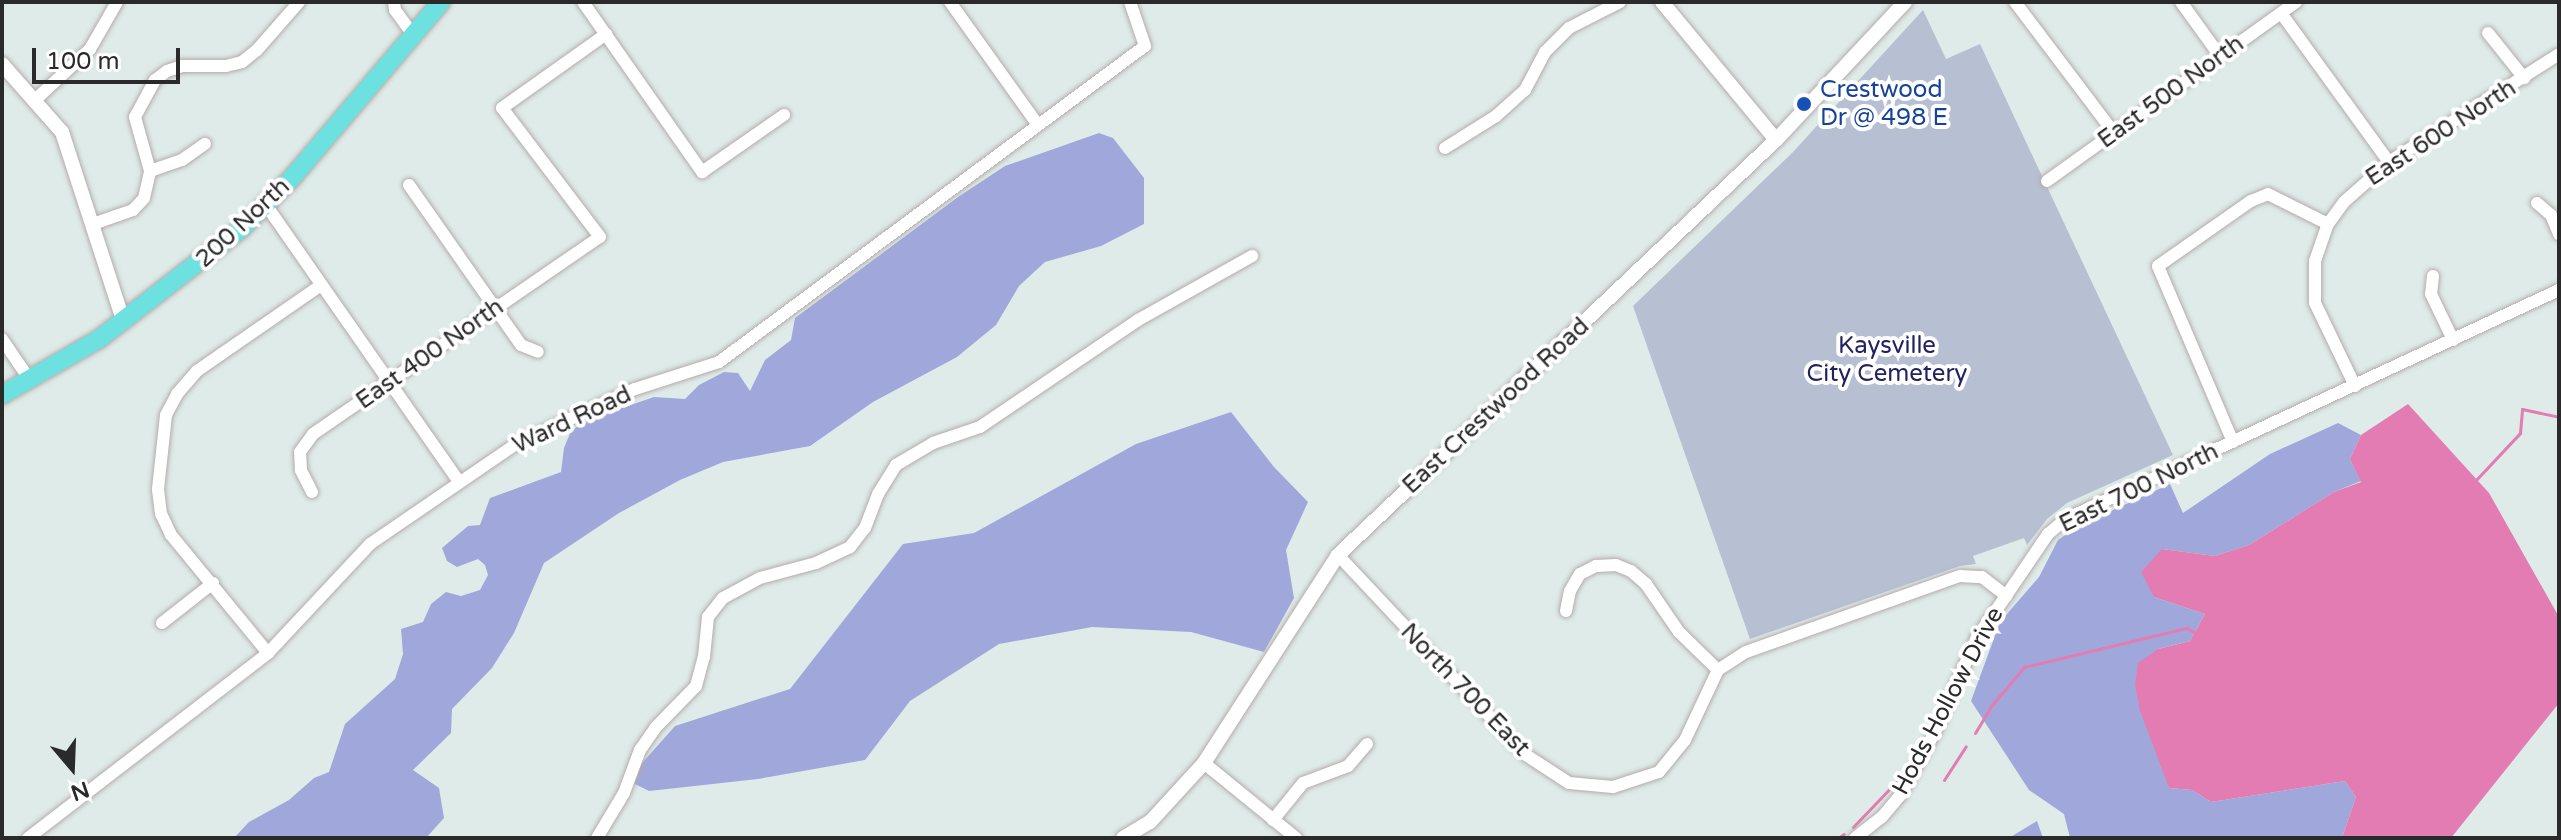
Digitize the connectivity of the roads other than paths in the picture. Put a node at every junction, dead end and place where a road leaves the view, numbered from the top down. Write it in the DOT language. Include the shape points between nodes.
graph roads {
  1 [pos="117,2"];
  2 [pos="299,2"];
  3 [pos="394,2"];
  4 [pos="441,2"];
  5 [pos="583,2"];
  6 [pos="950,2"];
  7 [pos="1130,2"];
  8 [pos="1620,2"];
  9 [pos="1662,2"];
  10 [pos="1905,2"];
  11 [pos="2015,2"];
  12 [pos="2181,2"];
  13 [pos="2296,2"];
  14 [pos="2281,13"];
  15 [pos="2488,33"];
  16 [pos="606,34"];
  17 [pos="413,35"];
  18 [pos="2559,54"];
  19 [pos="2220,56"];
  20 [pos="2,64"];
  21 [pos="2524,78"];
  22 [pos="35,100"];
  23 [pos="784,115"];
  24 [pos="1038,125"];
  25 [pos="2114,133"];
  26 [pos="1776,140"];
  27 [pos="205,144"];
  28 [pos="1445,148"];
  29 [pos="2389,162"];
  30 [pos="150,171"];
  31 [pos="2047,181"];
  32 [pos="409,185"];
  33 [pos="2537,203"];
  34 [pos="266,205"];
  35 [pos="93,224"];
  36 [pos="2328,224"];
  37 [pos="2559,234"];
  38 [pos="1252,256"];
  39 [pos="2433,276"];
  40 [pos="321,285"];
  41 [pos="2559,290"];
  42 [pos="495,308"];
  43 [pos="123,320"];
  44 [pos="2,339"];
  45 [pos="2453,340"];
  46 [pos="538,352"];
  47 [pos="30,380"];
  48 [pos="389,382"];
  49 [pos="2355,386"];
  50 [pos="2,395"];
  51 [pos="2233,442"];
  52 [pos="459,482"];
  53 [pos="312,492"];
  54 [pos="1338,555"];
  55 [pos="213,583"];
  56 [pos="2006,596"];
  57 [pos="1566,611"];
  58 [pos="162,623"];
  59 [pos="268,653"];
  60 [pos="1718,670"];
  61 [pos="1367,744"];
  62 [pos="1204,763"];
  63 [pos="1273,820"];
  64 [pos="28,838"];
  65 [pos="597,838"];
  66 [pos="1123,838"];
  67 [pos="1296,838"];
  68 [pos="1855,838"];
  1 -- 22 [label="street" via="90,49"];
  2 -- 30 [label="street" via="242,62 182,66 155,80 135,117"];
  3 -- 17 [label="street"];
  4 -- 17 [label="main road, 200 North"];
  5 -- 16 [label="street"];
  6 -- 24 [label="street"];
  7 -- 24 [label="street, Ward Road" via="1145,46"];
  8 -- 28 [label="street" via="1569,28 1545,52 1525,90 1496,116"];
  9 -- 26 [label="street"];
  10 -- 26 [label="street, East Crestwood Road"];
  11 -- 25 [label="street"];
  12 -- 19 [label="street"];
  13 -- 14 [label="street, East 500 North"];
  14 -- 19 [label="street, East 500 North"];
  14 -- 29 [label="street"];
  15 -- 21 [label="street, East 600 North"];
  16 -- 23 [label="street" via="702,172"];
  16 -- 42 [label="street, East 400 North" via="502,108 600,237"];
  17 -- 34 [label="main road, 200 North"];
  18 -- 21 [label="street, East 600 North"];
  19 -- 25 [label="street, East 500 North"];
  20 -- 22 [label="street"];
  21 -- 29 [label="street, East 600 North"];
  22 -- 35 [label="street" via="62,132"];
  24 -- 52 [label="street, Ward Road" via="719,362 609,401 516,444"];
  25 -- 31 [label="street, East 500 North"];
  26 -- 54 [label="street, East Crestwood Road"];
  27 -- 30 [label="street" via="182,160"];
  29 -- 36 [label="street, East 600 North" via="2344,202"];
  30 -- 35 [label="street" via="144,198 133,210"];
  32 -- 42 [label="street"];
  33 -- 37 [label="street" via="2551,215"];
  34 -- 40 [label="street"];
  34 -- 43 [label="main road, 200 North" via="198,266"];
  35 -- 43 [label="street"];
  36 -- 49 [label="street" via="2315,261 2315,303"];
  36 -- 51 [label="street" via="2268,194 2158,266"];
  38 -- 65 [label="street" via="1138,320 980,427 933,443 896,465 850,547 816,563 760,578 723,598 708,617 696,686 640,750 624,793"];
  39 -- 45 [label="street" via="2431,294"];
  40 -- 48 [label="street"];
  40 -- 55 [label="street" via="197,371 166,415 158,489 161,514 171,535"];
  41 -- 45 [label="street, East 700 North"];
  42 -- 46 [label="street" via="521,345"];
  42 -- 48 [label="street, East 400 North"];
  43 -- 47 [label="main road, 200 North"];
  44 -- 47 [label="street"];
  45 -- 49 [label="street, East 700 North"];
  47 -- 50 [label="main road, 200 North"];
  48 -- 52 [label="street"];
  48 -- 53 [label="street, East 400 North" via="313,434 300,452 301,470"];
  49 -- 51 [label="street, East 700 North"];
  51 -- 56 [label="street, East 700 North" via="2066,519 2048,534"];
  52 -- 59 [label="street, Ward Road" via="370,544"];
  54 -- 60 [label="street, North 700 East" via="1526,755 1569,783 1613,787 1659,772 1685,740"];
  54 -- 62 [label="street, East Crestwood Road"];
  55 -- 58 [label="street"];
  55 -- 59 [label="street"];
  56 -- 60 [label="street" via="1982,577 1960,576 1746,652"];
  56 -- 68 [label="street, Hods Hollow Drive" via="1977,637 1901,794"];
  57 -- 60 [label="street" via="1580,574 1596,566 1624,568 1646,584 1679,632"];
  59 -- 64 [label="street, Ward Road"];
  61 -- 63 [label="street" via="1348,766 1303,783"];
  62 -- 63 [label="street"];
  62 -- 66 [label="street, East Crestwood Road" via="1150,822"];
  63 -- 67 [label="street"];
}
